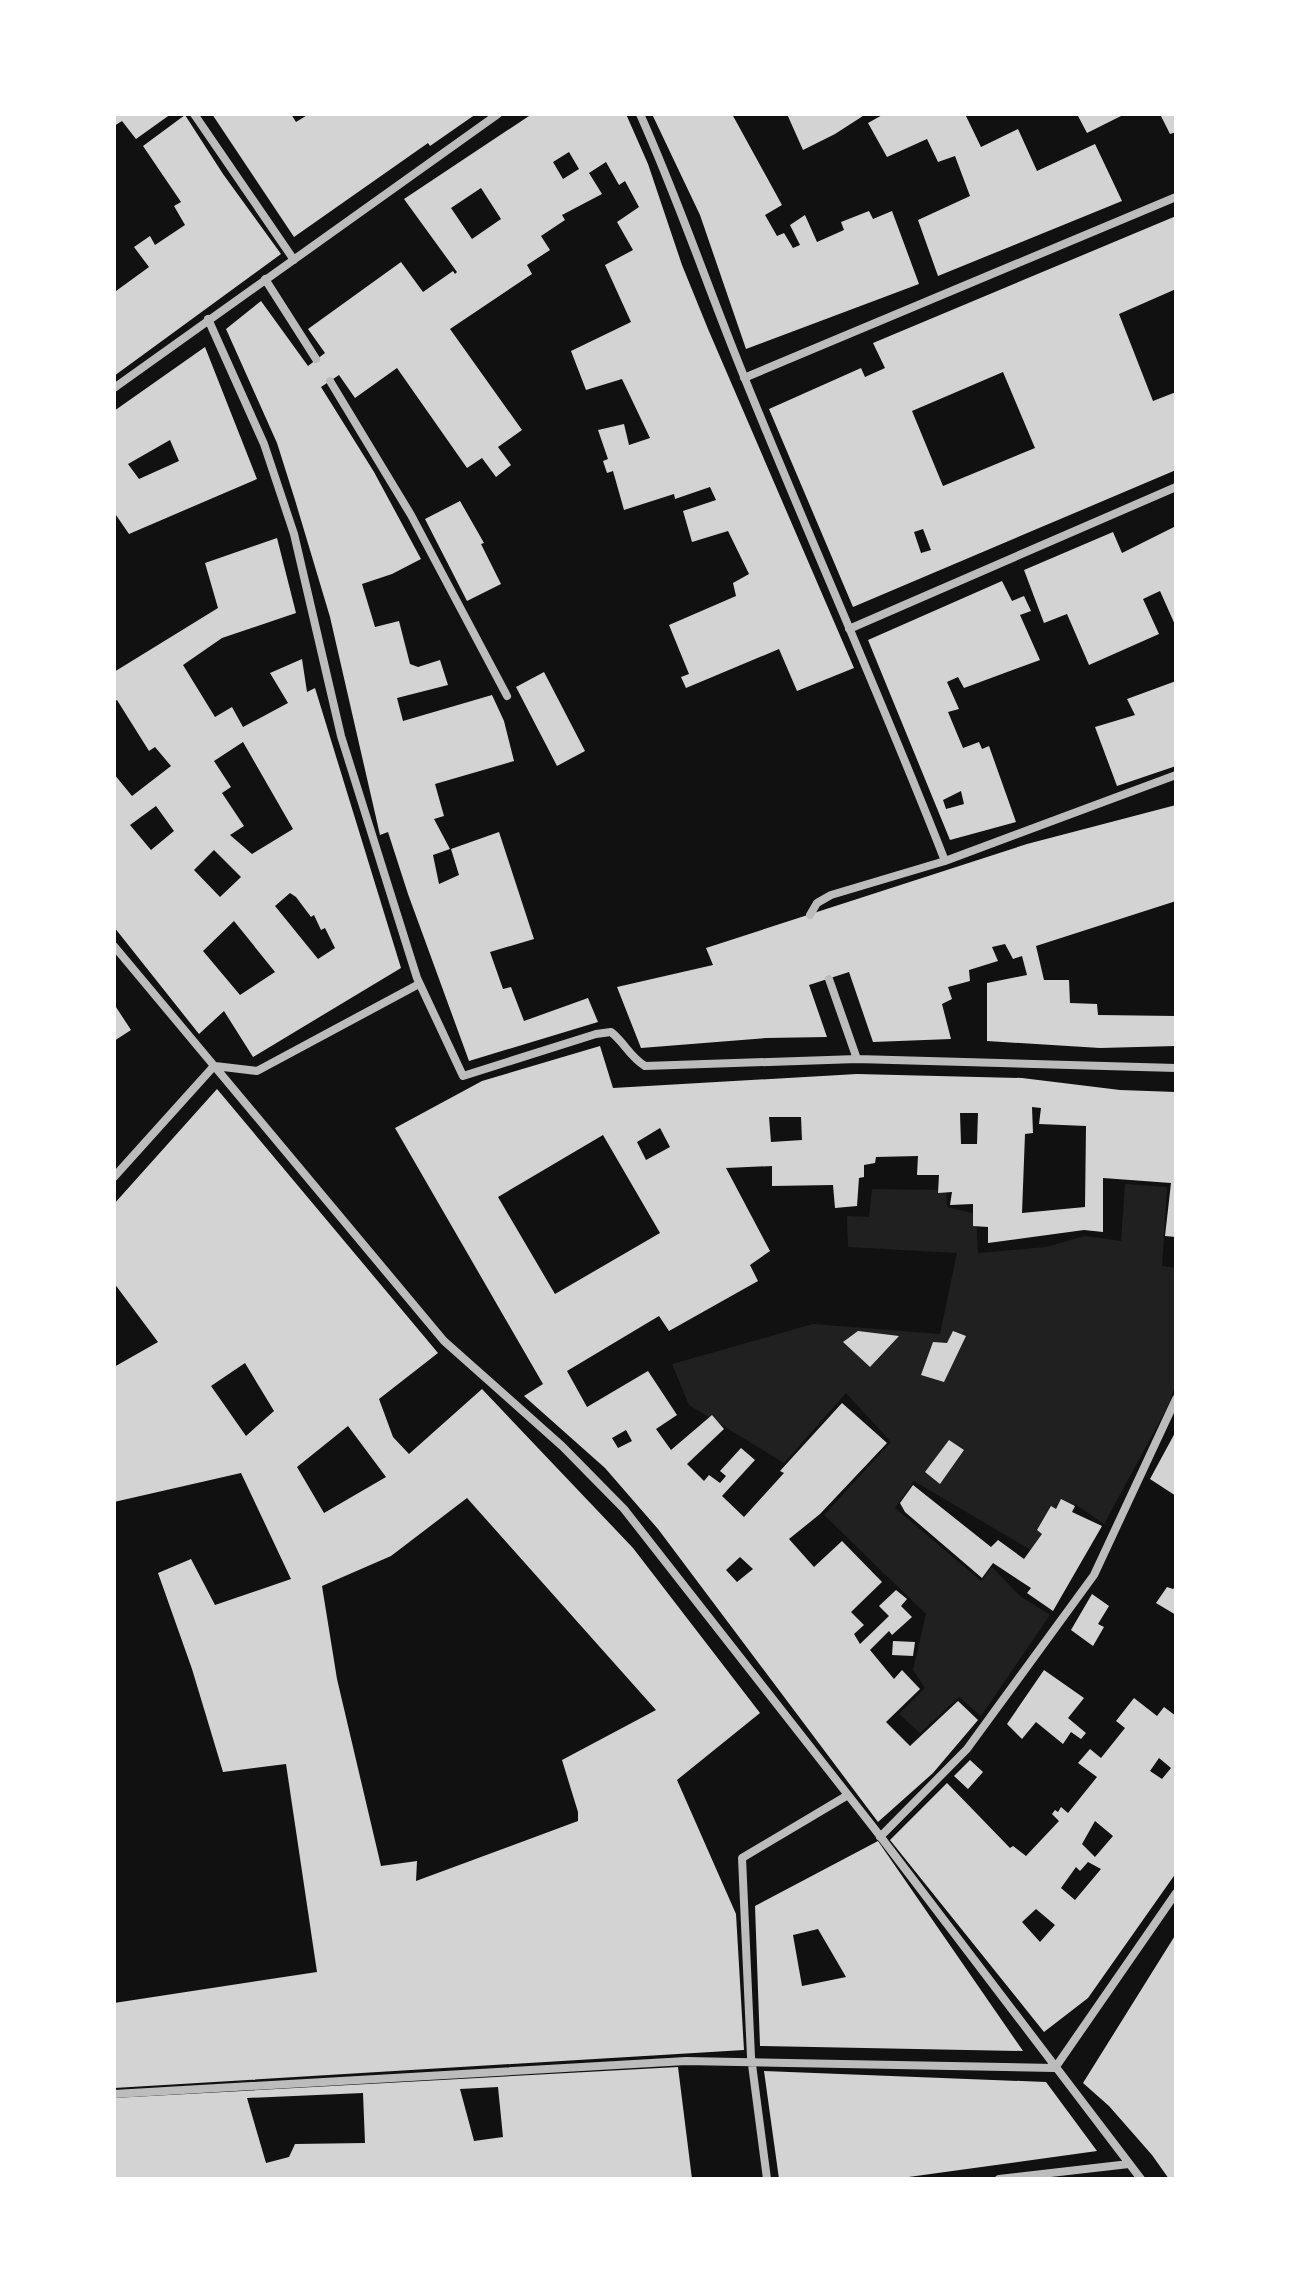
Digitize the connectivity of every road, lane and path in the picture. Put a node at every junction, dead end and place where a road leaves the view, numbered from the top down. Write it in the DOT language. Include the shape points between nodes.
graph roads {
  1 [pos="194,114"];
  2 [pos="498,114"];
  3 [pos="640,114"];
  4 [pos="1176,197"];
  5 [pos="294,260"];
  6 [pos="265,279"];
  7 [pos="208,319"];
  8 [pos="316,359"];
  9 [pos="744,378"];
  10 [pos="330,381"];
  11 [pos="114,388"];
  12 [pos="1176,487"];
  13 [pos="849,629"];
  14 [pos="507,696"];
  15 [pos="1176,775"];
  16 [pos="945,861"];
  17 [pos="810,915"];
  18 [pos="114,946"];
  19 [pos="829,979"];
  20 [pos="419,984"];
  21 [pos="857,1059"];
  22 [pos="214,1066"];
  23 [pos="1176,1068"];
  24 [pos="114,1177"];
  25 [pos="1176,1399"];
  26 [pos="848,1795"];
  27 [pos="880,1837"];
  28 [pos="1176,1893"];
  29 [pos="751,2063"];
  30 [pos="1055,2068"];
  31 [pos="114,2094"];
  32 [pos="1129,2164"];
  33 [pos="767,2179"];
  34 [pos="999,2179"];
  35 [pos="1141,2179"];
  1 -- 5 [label="street"];
  2 -- 5 [label="street"];
  3 -- 9 [label="street"];
  4 -- 9 [label="street"];
  5 -- 6 [label="street"];
  6 -- 7 [label="street"];
  6 -- 8 [label="street"];
  7 -- 11 [label="street"];
  7 -- 20 [label="street" via="264,444 294,534 341,736"];
  9 -- 13 [label="street"];
  10 -- 14 [label="street" via="411,515"];
  12 -- 13 [label="street"];
  13 -- 16 [label="street"];
  15 -- 16 [label="street"];
  16 -- 17 [label="street" via="831,895"];
  18 -- 22 [label="street"];
  19 -- 21 [label="street"];
  20 -- 21 [label="street" via="463,1076 611,1032 630,1057 645,1066"];
  20 -- 22 [label="street" via="257,1071"];
  21 -- 23 [label="street"];
  22 -- 24 [label="street"];
  22 -- 26 [label="street" via="444,1341 624,1509"];
  25 -- 27 [label="street" via="1094,1575 967,1749"];
  26 -- 27 [label="street"];
  26 -- 29 [label="street" via="742,1858"];
  27 -- 30 [label="street"];
  28 -- 30 [label="street"];
  29 -- 30 [label="street"];
  29 -- 31 [label="street" via="686,2061"];
  29 -- 33 [label="street"];
  30 -- 32 [label="street"];
  32 -- 34 [label="street"];
  32 -- 35 [label="street"];
}
